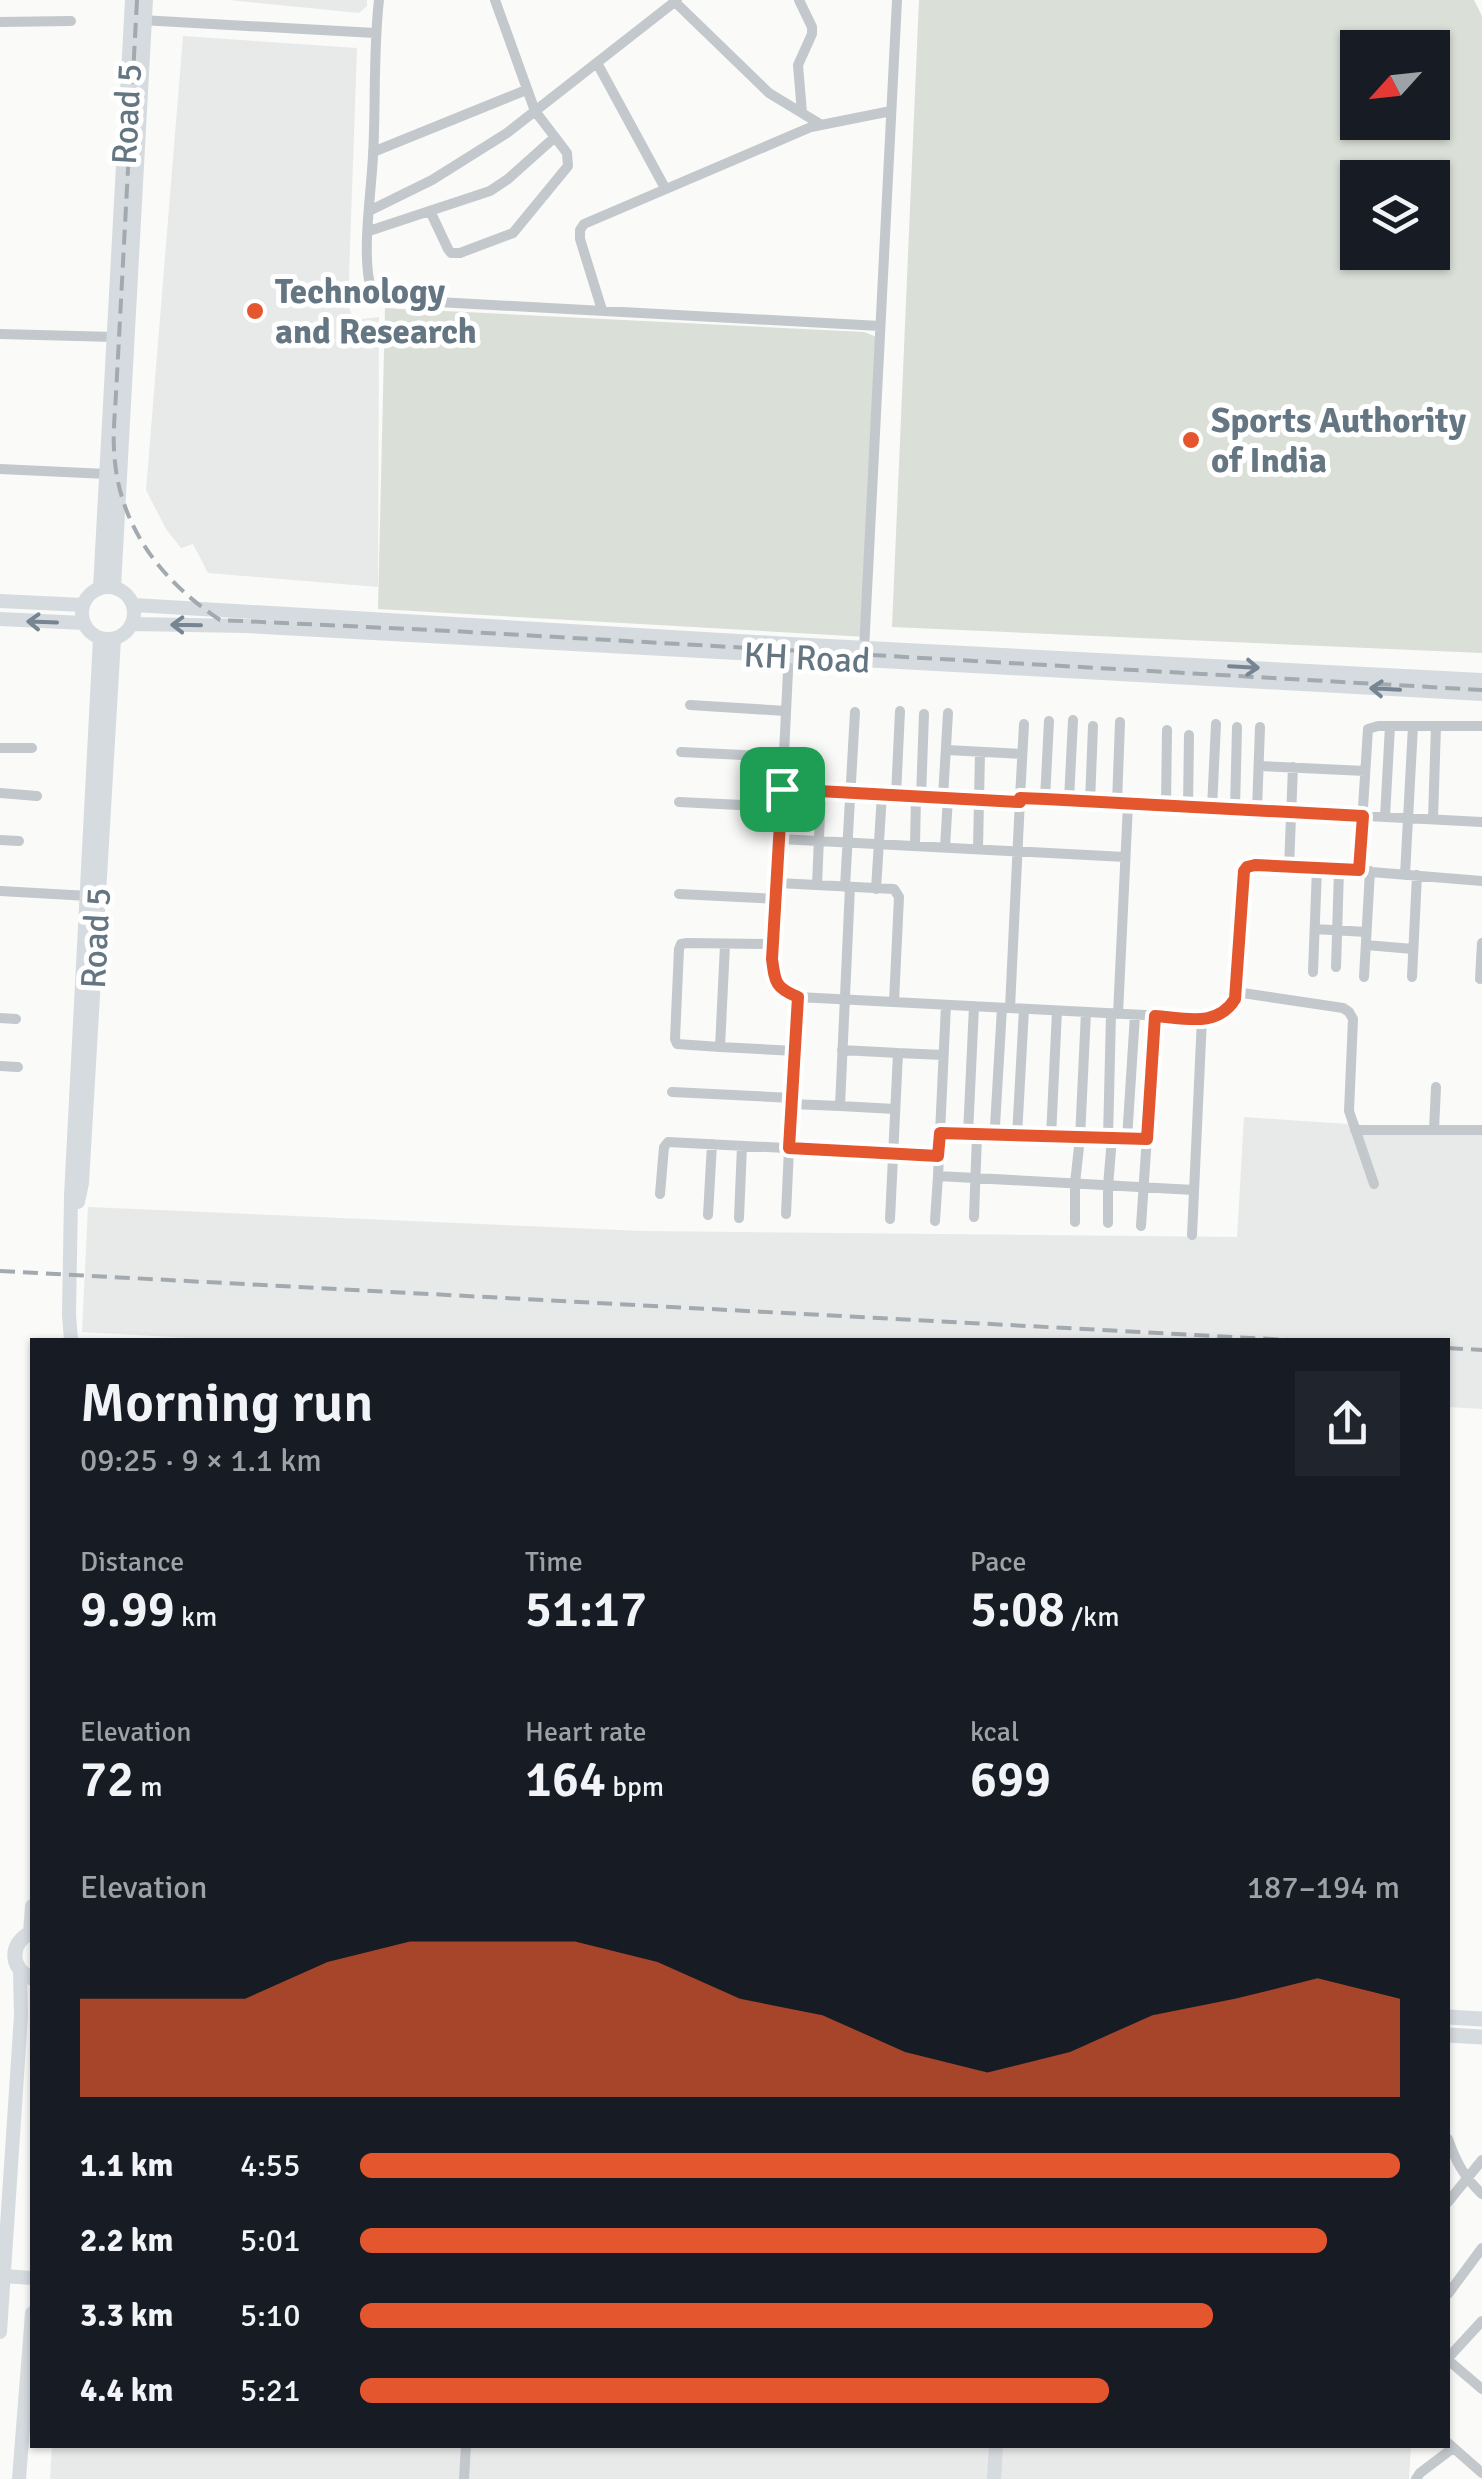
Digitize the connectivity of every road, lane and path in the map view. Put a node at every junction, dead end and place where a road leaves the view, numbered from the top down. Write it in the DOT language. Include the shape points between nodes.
graph roads {
  1 [pos="132,0"];
  2 [pos="146,0"];
  3 [pos="379,0"];
  4 [pos="495,0"];
  5 [pos="800,0"];
  6 [pos="896,0"];
  7 [pos="676,1"];
  8 [pos="138,20"];
  9 [pos="70,21"];
  10 [pos="0,22"];
  11 [pos="375,33"];
  12 [pos="596,63"];
  13 [pos="526,90"];
  14 [pos="534,110"];
  15 [pos="891,111"];
  16 [pos="802,112"];
  17 [pos="820,124"];
  18 [pos="556,137"];
  19 [pos="373,152"];
  20 [pos="666,188"];
  21 [pos="369,211"];
  22 [pos="430,211"];
  23 [pos="369,231"];
  24 [pos="602,310"];
  25 [pos="880,326"];
  26 [pos="0,334"];
  27 [pos="115,338"];
  28 [pos="0,469"];
  29 [pos="108,474"];
  30 [pos="107,587"];
  31 [pos="0,601"];
  32 [pos="83,605"];
  33 [pos="134,606"];
  34 [pos="0,619"];
  35 [pos="84,623"];
  36 [pos="132,624"];
  37 [pos="107,638"];
  38 [pos="789,651"];
  39 [pos="863,655"];
  40 [pos="1482,680"];
  41 [pos="1482,694"];
  42 [pos="690,706"];
  43 [pos="786,710"];
  44 [pos="900,711"];
  45 [pos="855,712"];
  46 [pos="948,713"];
  47 [pos="924,714"];
  48 [pos="1073,720"];
  49 [pos="1048,721"];
  50 [pos="1120,722"];
  51 [pos="1024,724"];
  52 [pos="1216,724"];
  53 [pos="1093,726"];
  54 [pos="1390,726"];
  55 [pos="1413,726"];
  56 [pos="1436,726"];
  57 [pos="1482,726"];
  58 [pos="1237,728"];
  59 [pos="1260,728"];
  60 [pos="1167,730"];
  61 [pos="1189,734"];
  62 [pos="0,748"];
  63 [pos="32,748"];
  64 [pos="947,750"];
  65 [pos="682,752"];
  66 [pos="980,752"];
  67 [pos="1022,754"];
  68 [pos="784,757"];
  69 [pos="1259,766"];
  70 [pos="1293,768"];
  71 [pos="1365,771"];
  72 [pos="782,789"];
  73 [pos="821,791"];
  74 [pos="0,793"];
  75 [pos="851,793"];
  76 [pos="882,794"];
  77 [pos="896,795"];
  78 [pos="37,796"];
  79 [pos="919,796"];
  80 [pos="946,797"];
  81 [pos="1045,799"];
  82 [pos="978,800"];
  83 [pos="1020,800"];
  84 [pos="1069,800"];
  85 [pos="679,802"];
  86 [pos="1090,802"];
  87 [pos="1122,803"];
  88 [pos="1166,806"];
  89 [pos="782,807"];
  90 [pos="1188,807"];
  91 [pos="1212,808"];
  92 [pos="1235,809"];
  93 [pos="1257,810"];
  94 [pos="1292,811"];
  95 [pos="1363,816"];
  96 [pos="1385,817"];
  97 [pos="1408,818"];
  98 [pos="1433,819"];
  99 [pos="1482,822"];
  100 [pos="780,838"];
  101 [pos="0,840"];
  102 [pos="819,840"];
  103 [pos="19,841"];
  104 [pos="848,842"];
  105 [pos="880,843"];
  106 [pos="915,845"];
  107 [pos="945,847"];
  108 [pos="978,849"];
  109 [pos="1017,851"];
  110 [pos="1126,857"];
  111 [pos="1289,866"];
  112 [pos="1317,868"];
  113 [pos="1340,870"];
  114 [pos="1364,871"];
  115 [pos="1411,875"];
  116 [pos="1482,881"];
  117 [pos="778,883"];
  118 [pos="817,886"];
  119 [pos="848,887"];
  120 [pos="876,888"];
  121 [pos="0,890"];
  122 [pos="679,894"];
  123 [pos="92,896"];
  124 [pos="777,899"];
  125 [pos="1315,929"];
  126 [pos="1337,931"];
  127 [pos="1366,938"];
  128 [pos="1482,943"];
  129 [pos="772,944"];
  130 [pos="725,945"];
  131 [pos="1413,949"];
  132 [pos="1336,968"];
  133 [pos="1313,972"];
  134 [pos="1364,977"];
  135 [pos="1412,977"];
  136 [pos="1480,979"];
  137 [pos="1236,992"];
  138 [pos="798,997"];
  139 [pos="845,1000"];
  140 [pos="894,1002"];
  141 [pos="946,1005"];
  142 [pos="974,1006"];
  143 [pos="1006,1008"];
  144 [pos="1024,1009"];
  145 [pos="1058,1011"];
  146 [pos="1086,1012"];
  147 [pos="1115,1014"];
  148 [pos="1135,1015"];
  149 [pos="1155,1016"];
  150 [pos="0,1018"];
  151 [pos="1202,1018"];
  152 [pos="16,1020"];
  153 [pos="720,1047"];
  154 [pos="842,1050"];
  155 [pos="795,1051"];
  156 [pos="898,1053"];
  157 [pos="943,1056"];
  158 [pos="0,1066"];
  159 [pos="18,1066"];
  160 [pos="1436,1087"];
  161 [pos="672,1092"];
  162 [pos="792,1101"];
  163 [pos="840,1106"];
  164 [pos="895,1109"];
  165 [pos="1355,1130"];
  166 [pos="1434,1130"];
  167 [pos="1482,1130"];
  168 [pos="940,1133"];
  169 [pos="972,1134"];
  170 [pos="999,1135"];
  171 [pos="1017,1136"];
  172 [pos="1050,1137"];
  173 [pos="1080,1138"];
  174 [pos="1110,1138"];
  175 [pos="1127,1139"];
  176 [pos="1147,1139"];
  177 [pos="712,1144"];
  178 [pos="742,1146"];
  179 [pos="789,1148"];
  180 [pos="893,1154"];
  181 [pos="938,1156"];
  182 [pos="938,1176"];
  183 [pos="976,1177"];
  184 [pos="1075,1183"];
  185 [pos="1374,1184"];
  186 [pos="1108,1186"];
  187 [pos="1144,1187"];
  188 [pos="1194,1190"];
  189 [pos="660,1194"];
  190 [pos="786,1214"];
  191 [pos="708,1216"];
  192 [pos="974,1217"];
  193 [pos="738,1218"];
  194 [pos="890,1219"];
  195 [pos="936,1221"];
  196 [pos="1075,1222"];
  197 [pos="1108,1223"];
  198 [pos="1141,1226"];
  199 [pos="1192,1234"];
  200 [pos="69,1315"];
  201 [pos="63,1338"];
  202 [pos="71,1338"];
  203 [pos="30,1933"];
  204 [pos="17,1963"];
  205 [pos="0,1965"];
  206 [pos="1450,2017"];
  207 [pos="1482,2019"];
  208 [pos="1450,2035"];
  209 [pos="1482,2037"];
  210 [pos="1450,2145"];
  211 [pos="1482,2160"];
  212 [pos="1467,2180"];
  213 [pos="1482,2194"];
  214 [pos="1450,2200"];
  215 [pos="1482,2248"];
  216 [pos="4,2276"];
  217 [pos="30,2278"];
  218 [pos="1450,2291"];
  219 [pos="1480,2326"];
  220 [pos="0,2332"];
  221 [pos="30,2339"];
  222 [pos="1450,2357"];
  223 [pos="1450,2361"];
  224 [pos="1482,2390"];
  225 [pos="1450,2445"];
  226 [pos="466,2448"];
  227 [pos="996,2448"];
  228 [pos="1447,2448"];
  229 [pos="1482,2472"];
  230 [pos="19,2479"];
  231 [pos="464,2479"];
  232 [pos="994,2479"];
  233 [pos="1416,2479"];
  1 -- 8 [label="main road, Road 5"];
  2 -- 8 [label="main road, Road 5"];
  3 -- 11 [label="street"];
  4 -- 13 [label="street"];
  5 -- 16 [label="street" via="812,28 798,65"];
  6 -- 15 [label="street"];
  7 -- 12 [label="street"];
  7 -- 16 [label="street" via="754,81"];
  8 -- 11 [label="street"];
  8 -- 27 [label="main road, Road 5"];
  8 -- 30 [label="main road, Road 5"];
  9 -- 10 [label="street"];
  11 -- 19 [label="street"];
  12 -- 14 [label="street"];
  12 -- 20 [label="street"];
  13 -- 14 [label="street"];
  13 -- 19 [label="street"];
  14 -- 18 [label="street"];
  14 -- 21 [label="street" via="449,170"];
  15 -- 17 [label="street"];
  15 -- 25 [label="street"];
  16 -- 17 [label="street"];
  17 -- 20 [label="street"];
  18 -- 22 [label="street" via="490,191"];
  18 -- 22 [label="street" via="568,166 505,237 452,253"];
  19 -- 21 [label="street"];
  20 -- 24 [label="street" via="580,230"];
  21 -- 23 [label="street"];
  22 -- 23 [label="street"];
  23 -- 24 [label="street" via="370,286 383,299"];
  24 -- 25 [label="street"];
  25 -- 39 [label="street"];
  26 -- 27 [label="street"];
  27 -- 29 [label="main road, Road 5"];
  28 -- 29 [label="street"];
  29 -- 30 [label="main road, Road 5"];
  30 -- 32 [label="main road"];
  30 -- 33 [label="main road" via="127,594"];
  31 -- 32 [label="main road"];
  32 -- 35 [label="main road"];
  33 -- 36 [label="main road"];
  33 -- 38 [label="main road, KH Road"];
  35 -- 34 [label="main road, one-way"];
  35 -- 37 [label="main road"];
  36 -- 37 [label="main road" via="125,634"];
  38 -- 36 [label="main road, KH Road, one-way"];
  37 -- 123 [label="main road, Road 5"];
  38 -- 39 [label="main road, KH Road"];
  38 -- 43 [label="street"];
  39 -- 40 [label="main road, KH Road, one-way"];
  41 -- 39 [label="main road, KH Road, one-way"];
  42 -- 43 [label="street"];
  43 -- 68 [label="street"];
  44 -- 77 [label="street"];
  45 -- 75 [label="street"];
  46 -- 64 [label="street"];
  47 -- 79 [label="street"];
  48 -- 84 [label="street"];
  49 -- 81 [label="street"];
  50 -- 87 [label="street"];
  51 -- 67 [label="street"];
  52 -- 91 [label="street"];
  53 -- 86 [label="street"];
  54 -- 55 [label="street"];
  54 -- 71 [label="street" via="1368,729"];
  54 -- 96 [label="street"];
  55 -- 56 [label="street"];
  55 -- 97 [label="street"];
  56 -- 57 [label="street"];
  56 -- 98 [label="street"];
  58 -- 92 [label="street"];
  59 -- 69 [label="street"];
  60 -- 88 [label="street"];
  61 -- 90 [label="street"];
  62 -- 63 [label="street"];
  64 -- 66 [label="street"];
  64 -- 80 [label="street"];
  65 -- 68 [label="street"];
  66 -- 67 [label="street"];
  66 -- 82 [label="street"];
  67 -- 83 [label="street"];
  68 -- 72 [label="street"];
  69 -- 70 [label="street"];
  69 -- 93 [label="street"];
  70 -- 71 [label="street"];
  70 -- 94 [label="street"];
  71 -- 95 [label="street"];
  72 -- 73 [label="street"];
  72 -- 89 [label="street"];
  73 -- 75 [label="street"];
  73 -- 102 [label="street"];
  74 -- 78 [label="street"];
  75 -- 76 [label="street"];
  75 -- 104 [label="street"];
  76 -- 77 [label="street"];
  76 -- 105 [label="street"];
  77 -- 79 [label="street"];
  79 -- 80 [label="street"];
  79 -- 106 [label="street"];
  80 -- 82 [label="street"];
  80 -- 107 [label="street"];
  81 -- 83 [label="street"];
  81 -- 84 [label="street"];
  82 -- 83 [label="street"];
  82 -- 108 [label="street"];
  83 -- 109 [label="street"];
  84 -- 86 [label="street"];
  85 -- 89 [label="street"];
  86 -- 87 [label="street"];
  87 -- 88 [label="street"];
  87 -- 110 [label="street"];
  88 -- 90 [label="street"];
  89 -- 100 [label="street"];
  90 -- 91 [label="street"];
  91 -- 92 [label="street"];
  92 -- 93 [label="street"];
  93 -- 94 [label="street"];
  94 -- 95 [label="street"];
  94 -- 111 [label="street"];
  95 -- 96 [label="street"];
  95 -- 114 [label="street"];
  96 -- 97 [label="street"];
  97 -- 98 [label="street"];
  97 -- 115 [label="street"];
  98 -- 99 [label="street"];
  100 -- 102 [label="street"];
  100 -- 117 [label="street"];
  101 -- 103 [label="street"];
  102 -- 104 [label="street"];
  102 -- 118 [label="street"];
  104 -- 105 [label="street"];
  104 -- 119 [label="street"];
  105 -- 106 [label="street"];
  105 -- 120 [label="street"];
  106 -- 107 [label="street"];
  107 -- 108 [label="street"];
  108 -- 109 [label="street"];
  109 -- 110 [label="street"];
  109 -- 143 [label="street"];
  110 -- 147 [label="street"];
  111 -- 112 [label="street"];
  111 -- 137 [label="street" via="1244,871"];
  112 -- 113 [label="street"];
  112 -- 125 [label="street"];
  113 -- 114 [label="street"];
  113 -- 126 [label="street"];
  114 -- 115 [label="street"];
  114 -- 127 [label="street"];
  115 -- 116 [label="street"];
  115 -- 131 [label="street"];
  117 -- 118 [label="street"];
  117 -- 124 [label="street"];
  118 -- 119 [label="street"];
  119 -- 120 [label="street"];
  119 -- 139 [label="street"];
  120 -- 140 [label="street" via="899,897"];
  121 -- 123 [label="street"];
  122 -- 124 [label="street"];
  123 -- 200 [label="main road, Road 5" via="82,1183"];
  124 -- 129 [label="street"];
  125 -- 126 [label="street"];
  125 -- 133 [label="street"];
  126 -- 127 [label="street"];
  126 -- 132 [label="street"];
  127 -- 131 [label="street"];
  127 -- 134 [label="street"];
  128 -- 136 [label="street"];
  129 -- 130 [label="street"];
  129 -- 138 [label="street" via="774,978"];
  130 -- 153 [label="street"];
  130 -- 153 [label="street" via="681,944 676,1003 677,1044"];
  131 -- 135 [label="street"];
  137 -- 151 [label="street" via="1228,1010"];
  137 -- 165 [label="street" via="1349,1012 1348,1099"];
  138 -- 139 [label="street"];
  138 -- 155 [label="street"];
  139 -- 140 [label="street"];
  139 -- 154 [label="street"];
  140 -- 141 [label="street"];
  141 -- 142 [label="street"];
  141 -- 157 [label="street"];
  142 -- 143 [label="street"];
  142 -- 169 [label="street"];
  143 -- 144 [label="street"];
  143 -- 170 [label="street"];
  144 -- 145 [label="street"];
  144 -- 171 [label="street"];
  145 -- 146 [label="street"];
  145 -- 172 [label="street"];
  146 -- 147 [label="street"];
  146 -- 173 [label="street"];
  147 -- 148 [label="street"];
  147 -- 174 [label="street"];
  148 -- 149 [label="street"];
  148 -- 175 [label="street"];
  149 -- 151 [label="street"];
  149 -- 176 [label="street"];
  150 -- 152 [label="street"];
  151 -- 188 [label="street"];
  153 -- 155 [label="street"];
  154 -- 156 [label="street"];
  154 -- 163 [label="street"];
  155 -- 162 [label="street"];
  156 -- 157 [label="street"];
  156 -- 164 [label="street"];
  157 -- 168 [label="street"];
  158 -- 159 [label="street"];
  160 -- 166 [label="street"];
  161 -- 162 [label="street"];
  162 -- 163 [label="street"];
  162 -- 179 [label="street"];
  163 -- 164 [label="street"];
  164 -- 180 [label="street"];
  165 -- 166 [label="street"];
  165 -- 185 [label="street"];
  166 -- 167 [label="street"];
  168 -- 169 [label="street"];
  168 -- 181 [label="street"];
  169 -- 170 [label="street"];
  169 -- 183 [label="street"];
  170 -- 171 [label="street"];
  171 -- 172 [label="street"];
  172 -- 173 [label="street"];
  173 -- 174 [label="street"];
  173 -- 184 [label="street"];
  174 -- 175 [label="street"];
  174 -- 186 [label="street"];
  175 -- 176 [label="street"];
  176 -- 187 [label="street"];
  177 -- 178 [label="street"];
  177 -- 189 [label="street" via="665,1144"];
  177 -- 191 [label="street"];
  178 -- 179 [label="street"];
  178 -- 193 [label="street"];
  179 -- 180 [label="street"];
  179 -- 190 [label="street"];
  180 -- 181 [label="street"];
  180 -- 194 [label="street"];
  181 -- 182 [label="street"];
  182 -- 183 [label="street"];
  182 -- 195 [label="street"];
  183 -- 184 [label="street"];
  183 -- 192 [label="street"];
  184 -- 186 [label="street"];
  184 -- 196 [label="street"];
  186 -- 187 [label="street"];
  186 -- 197 [label="street"];
  187 -- 188 [label="street"];
  187 -- 198 [label="street"];
  188 -- 199 [label="street"];
  200 -- 201 [label="main road, Road 5"];
  200 -- 202 [label="main road, Road 5"];
  203 -- 204 [label="main road" via="22,1937"];
  204 -- 205 [label="main road"];
  204 -- 216 [label="main road" via="21,2015"];
  206 -- 207 [label="main road"];
  208 -- 209 [label="main road"];
  210 -- 212 [label="street"];
  211 -- 212 [label="street"];
  212 -- 213 [label="street"];
  212 -- 214 [label="street"];
  215 -- 218 [label="street"];
  216 -- 217 [label="main road"];
  216 -- 220 [label="main road"];
  219 -- 222 [label="street"];
  221 -- 230 [label="main road"];
  223 -- 224 [label="street"];
  225 -- 229 [label="street"];
  226 -- 231 [label="street"];
  227 -- 232 [label="main road"];
  228 -- 233 [label="street"];
}
